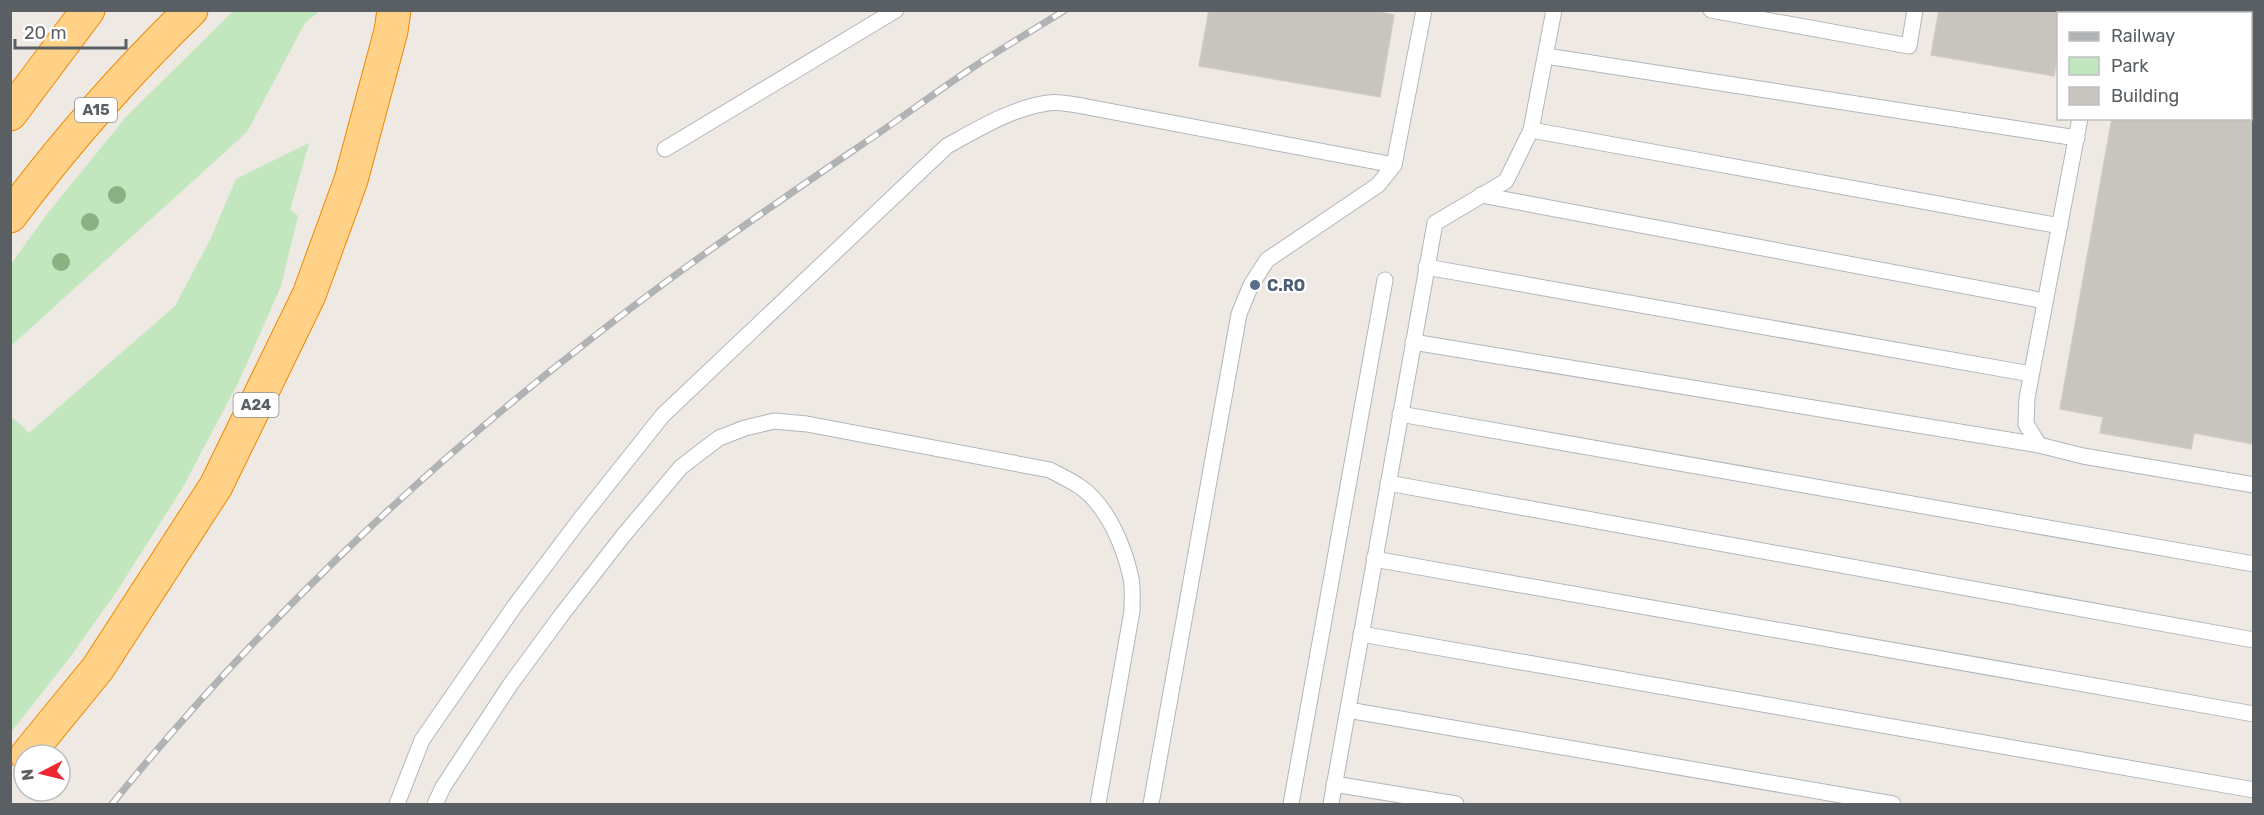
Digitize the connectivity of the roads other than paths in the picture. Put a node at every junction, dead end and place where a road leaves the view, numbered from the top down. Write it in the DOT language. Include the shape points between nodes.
graph roads {
  1 [pos="88,10"];
  2 [pos="191,10"];
  3 [pos="394,10"];
  4 [pos="896,10"];
  5 [pos="1424,10"];
  6 [pos="1554,10"];
  7 [pos="1711,10"];
  8 [pos="1915,10"];
  9 [pos="1546,56"];
  10 [pos="10,114"];
  11 [pos="2080,120"];
  12 [pos="1531,130"];
  13 [pos="2077,138"];
  14 [pos="665,149"];
  15 [pos="1394,165"];
  16 [pos="1481,195"];
  17 [pos="10,216"];
  18 [pos="2060,226"];
  19 [pos="1426,267"];
  20 [pos="1385,280"];
  21 [pos="2045,301"];
  22 [pos="1413,342"];
  23 [pos="2031,374"];
  24 [pos="1400,414"];
  25 [pos="2039,445"];
  26 [pos="1388,483"];
  27 [pos="2253,485"];
  28 [pos="1374,559"];
  29 [pos="2253,564"];
  30 [pos="1361,634"];
  31 [pos="2253,640"];
  32 [pos="1348,710"];
  33 [pos="2253,714"];
  34 [pos="37,743"];
  35 [pos="1334,784"];
  36 [pos="2253,790"];
  37 [pos="397,804"];
  38 [pos="435,804"];
  39 [pos="1098,804"];
  40 [pos="1151,804"];
  41 [pos="1291,804"];
  42 [pos="1330,804"];
  43 [pos="1456,804"];
  44 [pos="1893,804"];
  1 -- 10 [label="highway"];
  2 -- 17 [label="highway, A15" via="57,154"];
  3 -- 34 [label="highway, A24" via="351,180 313,284 216,486 98,668"];
  4 -- 14 [label="lane"];
  5 -- 15 [label="lane"];
  6 -- 9 [label="lane"];
  7 -- 8 [label="lane" via="1909,46"];
  9 -- 12 [label="lane"];
  9 -- 13 [label="lane"];
  11 -- 13 [label="lane"];
  12 -- 16 [label="lane" via="1506,181"];
  12 -- 18 [label="lane"];
  13 -- 18 [label="lane"];
  15 -- 37 [label="lane" via="1050,102 982,126 947,146 663,415 514,607 422,740"];
  15 -- 40 [label="lane" via="1378,185 1268,260 1251,285 1239,314"];
  16 -- 19 [label="lane" via="1435,223"];
  16 -- 21 [label="lane"];
  18 -- 21 [label="lane"];
  19 -- 22 [label="lane"];
  19 -- 23 [label="lane"];
  20 -- 41 [label="lane"];
  21 -- 23 [label="lane"];
  22 -- 24 [label="lane"];
  22 -- 25 [label="lane"];
  23 -- 25 [label="lane" via="2026,424"];
  24 -- 26 [label="lane"];
  24 -- 29 [label="lane"];
  25 -- 27 [label="lane"];
  26 -- 28 [label="lane"];
  26 -- 31 [label="lane"];
  28 -- 30 [label="lane"];
  28 -- 33 [label="lane"];
  30 -- 32 [label="lane"];
  30 -- 36 [label="lane"];
  32 -- 35 [label="lane"];
  32 -- 44 [label="lane"];
  35 -- 42 [label="lane"];
  35 -- 43 [label="lane"];
  38 -- 39 [label="lane" via="510,686 623,536 681,467 719,438 774,421 1050,470 1080,486 1094,500 1116,536 1132,591 1132,611"];
}
